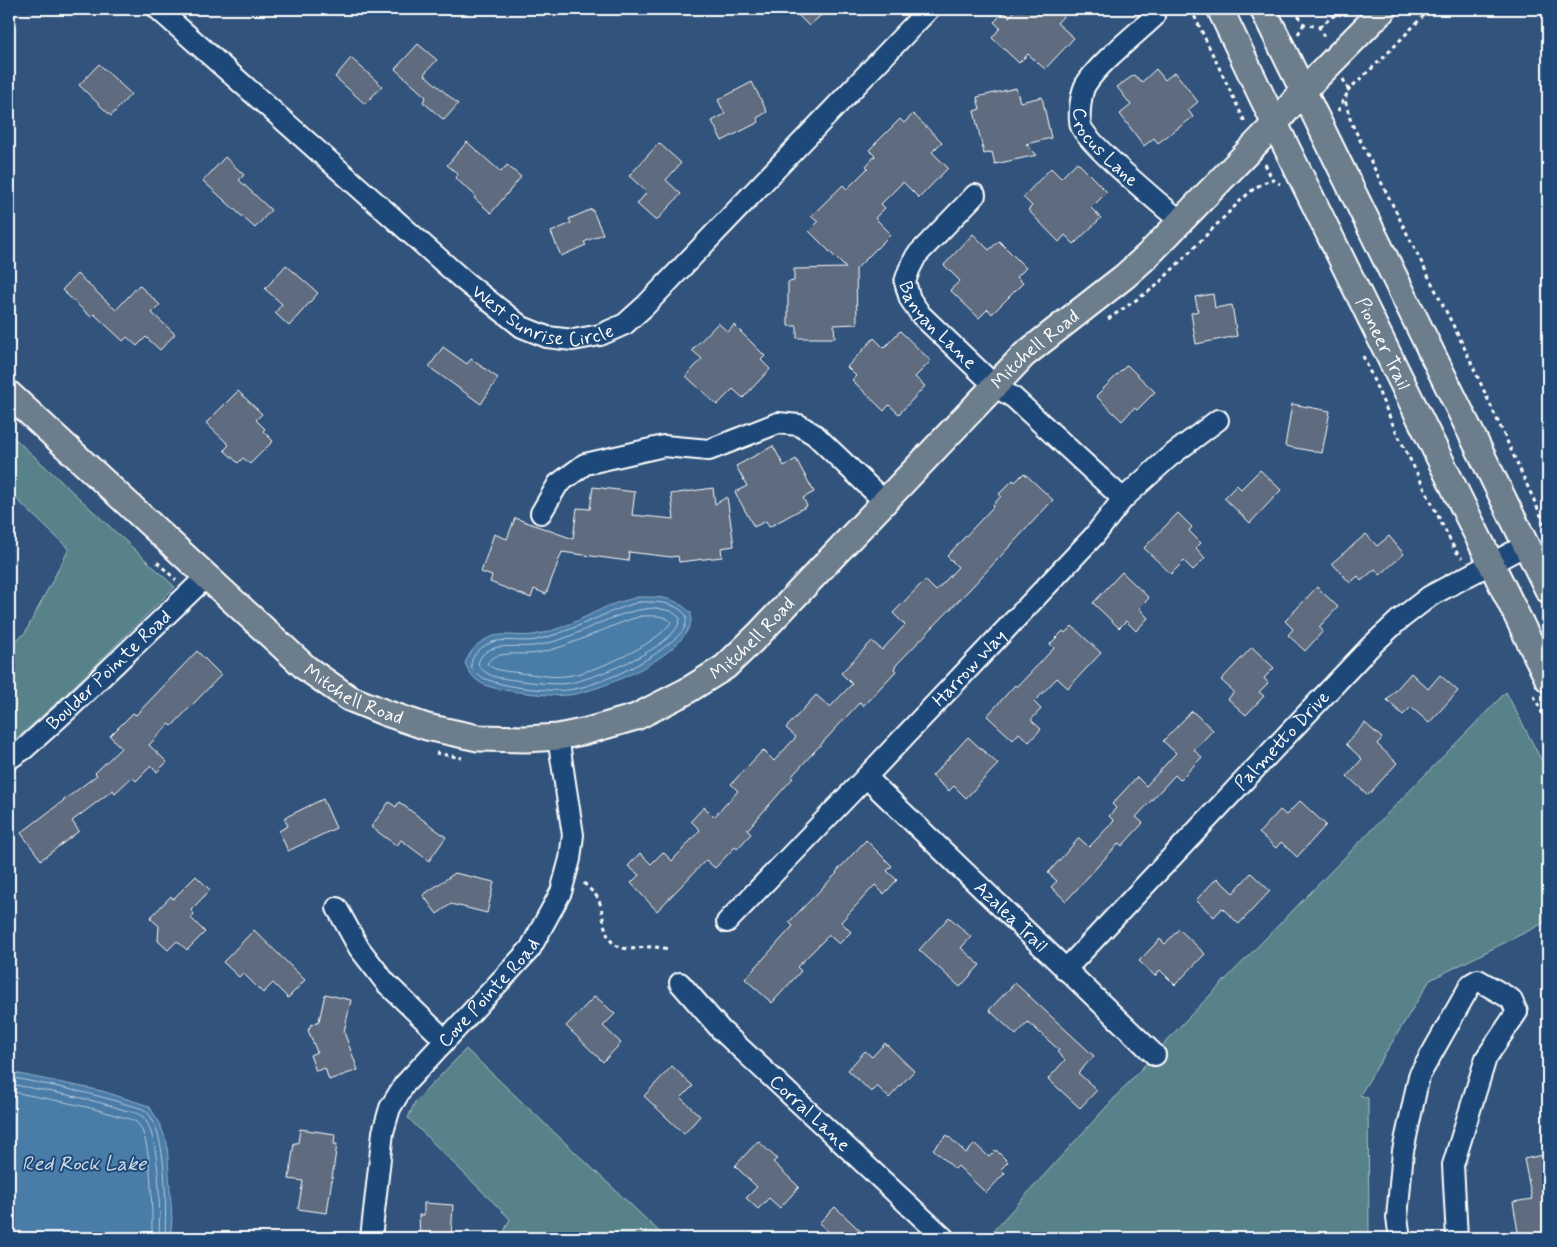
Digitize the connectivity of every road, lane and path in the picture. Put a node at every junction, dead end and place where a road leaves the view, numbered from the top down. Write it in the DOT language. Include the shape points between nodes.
graph roads {
  1 [pos="158,9"];
  2 [pos="929,9"];
  3 [pos="1220,9"];
  4 [pos="1263,9"];
  5 [pos="1294,9"];
  6 [pos="1343,9"];
  7 [pos="1384,9"];
  8 [pos="1430,9"];
  9 [pos="1154,17"];
  10 [pos="1319,27"];
  11 [pos="1334,59"];
  12 [pos="1348,89"];
  13 [pos="1303,91"];
  14 [pos="1275,124"];
  15 [pos="1325,137"];
  16 [pos="1272,179"];
  17 [pos="975,195"];
  18 [pos="1180,222"];
  19 [pos="1101,324"];
  20 [pos="995,386"];
  21 [pos="9,394"];
  22 [pos="1218,420"];
  23 [pos="1123,499"];
  24 [pos="884,502"];
  25 [pos="541,513"];
  26 [pos="1548,531"];
  27 [pos="1526,545"];
  28 [pos="154,560"];
  29 [pos="1490,563"];
  30 [pos="198,585"];
  31 [pos="1548,590"];
  32 [pos="1548,679"];
  33 [pos="558,737"];
  34 [pos="432,752"];
  35 [pos="9,758"];
  36 [pos="466,759"];
  37 [pos="866,777"];
  38 [pos="564,879"];
  39 [pos="337,908"];
  40 [pos="727,922"];
  41 [pos="672,948"];
  42 [pos="1066,970"];
  43 [pos="680,983"];
  44 [pos="445,1040"];
  45 [pos="1155,1055"];
  46 [pos="371,1238"];
  47 [pos="944,1238"];
  48 [pos="1400,1238"];
  49 [pos="1457,1238"];
  1 -- 2 [label="street, West Sunrise Circle" via="501,312 522,327 547,338 573,340 600,335 625,324 645,306"];
  3 -- 14 [label="main road, Pioneer Trail"];
  4 -- 13 [label="main road, Pioneer Trail"];
  5 -- 10 [label="path" via="1304,24"];
  6 -- 10 [label="path"];
  7 -- 11 [label="main road, Mitchell Road"];
  8 -- 12 [label="path"];
  9 -- 18 [label="street, Crocus Lane" via="1085,85 1080,104 1081,126 1094,144"];
  10 -- 11 [label="path"];
  11 -- 12 [label="path"];
  11 -- 13 [label="main road, Mitchell Road"];
  12 -- 15 [label="path"];
  12 -- 26 [label="path" via="1345,100 1351,122 1464,347"];
  13 -- 14 [label="main road, Mitchell Road"];
  13 -- 15 [label="main road, Pioneer Trail"];
  14 -- 18 [label="main road, Mitchell Road"];
  14 -- 29 [label="main road, Pioneer Trail"];
  15 -- 27 [label="main road, Pioneer Trail"];
  16 -- 19 [label="path" via="1242,199 1156,287"];
  17 -- 20 [label="street, Banyan Lane" via="916,256 905,282 910,299 921,316"];
  18 -- 20 [label="main road, Mitchell Road" via="1125,276 1024,355"];
  20 -- 23 [label="street, Banyan Lane" via="1014,398"];
  20 -- 24 [label="main road, Mitchell Road"];
  21 -- 30 [label="main road, Mitchell Road"];
  22 -- 23 [label="street, Harrow Way" via="1169,457"];
  23 -- 37 [label="street, Harrow Way" via="1094,536"];
  24 -- 25 [label="street" via="815,436 799,425 778,423 709,450 664,446 585,464 558,484"];
  24 -- 33 [label="main road, Mitchell Road" via="725,666 685,692 636,717"];
  27 -- 29 [label="street, Palmetto Drive"];
  27 -- 31 [label="main road, Pioneer Trail"];
  28 -- 30 [label="path"];
  29 -- 32 [label="main road, Pioneer Trail"];
  29 -- 42 [label="street, Palmetto Drive" via="1430,596 1370,647"];
  30 -- 33 [label="main road, Mitchell Road" via="349,698 427,728 478,738"];
  30 -- 35 [label="street, Boulder Pointe Road" via="66,711 24,749"];
  33 -- 38 [label="street, Cove Pointe Road" via="573,835"];
  34 -- 36 [label="path"];
  37 -- 40 [label="street, Harrow Way"];
  37 -- 42 [label="street, Azalea Trail"];
  38 -- 41 [label="path" via="583,882 598,898 606,935 613,943 631,949 650,946"];
  38 -- 44 [label="street, Cove Pointe Road" via="561,892 530,948"];
  39 -- 44 [label="street" via="359,948 386,983"];
  42 -- 45 [label="street, Azalea Trail"];
  43 -- 47 [label="street, Corral Lane" via="721,1030"];
  44 -- 46 [label="street, Cove Pointe Road" via="404,1085 390,1108 383,1132"];
  48 -- 49 [label="street" via="1397,1218 1402,1151 1419,1076 1471,984 1478,980 1511,999 1517,1012 1486,1058 1453,1165"];
}
